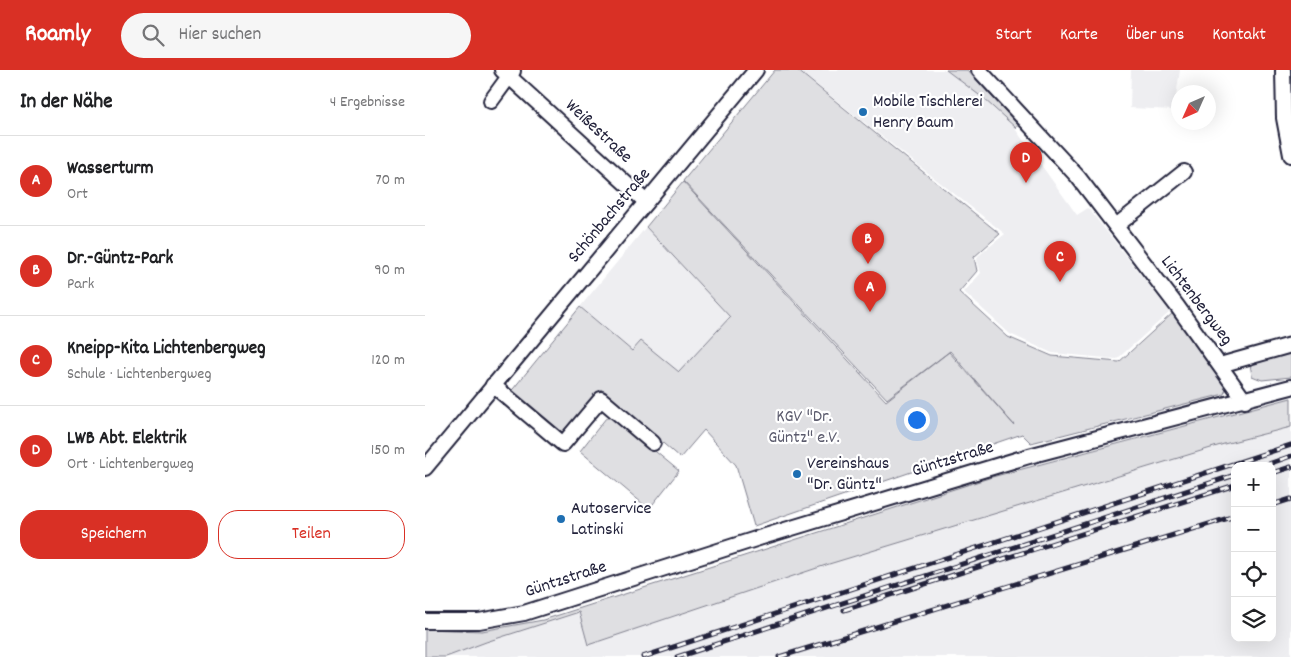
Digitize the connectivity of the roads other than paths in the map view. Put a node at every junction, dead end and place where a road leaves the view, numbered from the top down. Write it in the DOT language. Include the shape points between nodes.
graph roads {
  1 [pos="756,70"];
  2 [pos="979,70"];
  3 [pos="1283,70"];
  4 [pos="508,72"];
  5 [pos="491,101"];
  6 [pos="1291,155"];
  7 [pos="1184,172"];
  8 [pos="646,202"];
  9 [pos="1116,226"];
  10 [pos="1291,345"];
  11 [pos="1219,365"];
  12 [pos="493,386"];
  13 [pos="1291,387"];
  14 [pos="1245,400"];
  15 [pos="653,443"];
  16 [pos="425,468"];
  17 [pos="425,620"];
  1 -- 8 [label="street, Schönbachstraße"];
  2 -- 9 [label="street, Lichtenbergweg" via="1078,178"];
  3 -- 6 [label="street" via="1284,118"];
  4 -- 5 [label="street"];
  4 -- 8 [label="street, Weißestraße"];
  7 -- 9 [label="street"];
  8 -- 12 [label="street, Schönbachstraße"];
  9 -- 11 [label="street, Lichtenbergweg"];
  10 -- 11 [label="street"];
  11 -- 14 [label="street, Lichtenbergweg"];
  12 -- 15 [label="street" via="563,444 601,399"];
  12 -- 16 [label="street, Schönbachstraße"];
  13 -- 14 [label="street, Güntzstraße"];
  14 -- 17 [label="street, Güntzstraße" via="1029,456 524,613 479,621"];
}
